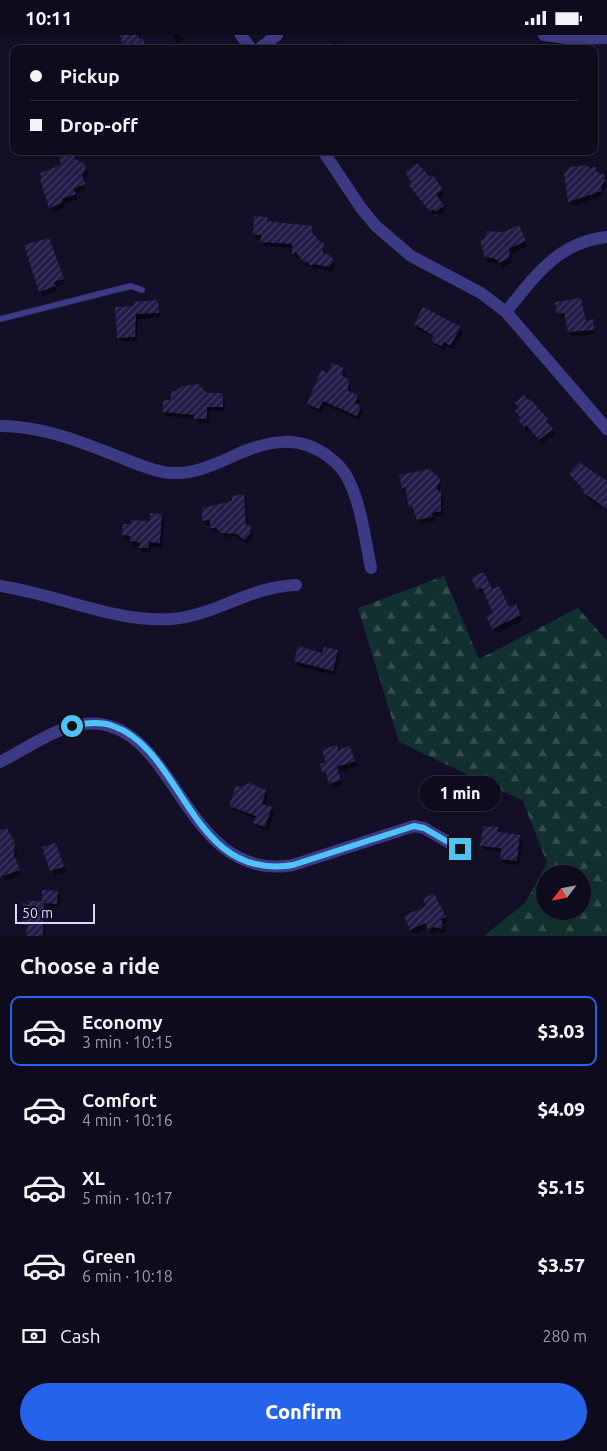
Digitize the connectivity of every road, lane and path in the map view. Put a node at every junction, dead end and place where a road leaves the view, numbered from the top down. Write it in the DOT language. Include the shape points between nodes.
graph roads {
  1 [pos="278,35"];
  2 [pos="544,35"];
  3 [pos="607,38"];
  4 [pos="265,45"];
  5 [pos="326,155"];
  6 [pos="607,237"];
  7 [pos="142,291"];
  8 [pos="506,312"];
  9 [pos="0,319"];
  10 [pos="0,426"];
  11 [pos="607,429"];
  12 [pos="371,568"];
  13 [pos="296,585"];
  14 [pos="0,586"];
  15 [pos="0,761"];
  16 [pos="460,849"];
  1 -- 4 [label="street"];
  2 -- 3 [label="street" via="575,39"];
  5 -- 8 [label="street" via="361,207 393,242 422,262 481,293"];
  6 -- 8 [label="street" via="590,239 562,251"];
  7 -- 9 [label="lane" via="131,286"];
  8 -- 11 [label="street"];
  10 -- 12 [label="street" via="46,430 165,473 189,472 274,441 308,445 336,463 350,481"];
  13 -- 14 [label="street" via="256,591 203,613 170,619 121,615"];
  15 -- 16 [label="street" via="62,729 101,723 123,730 134,738 209,835 257,865 293,865 414,826 424,828"];
}
